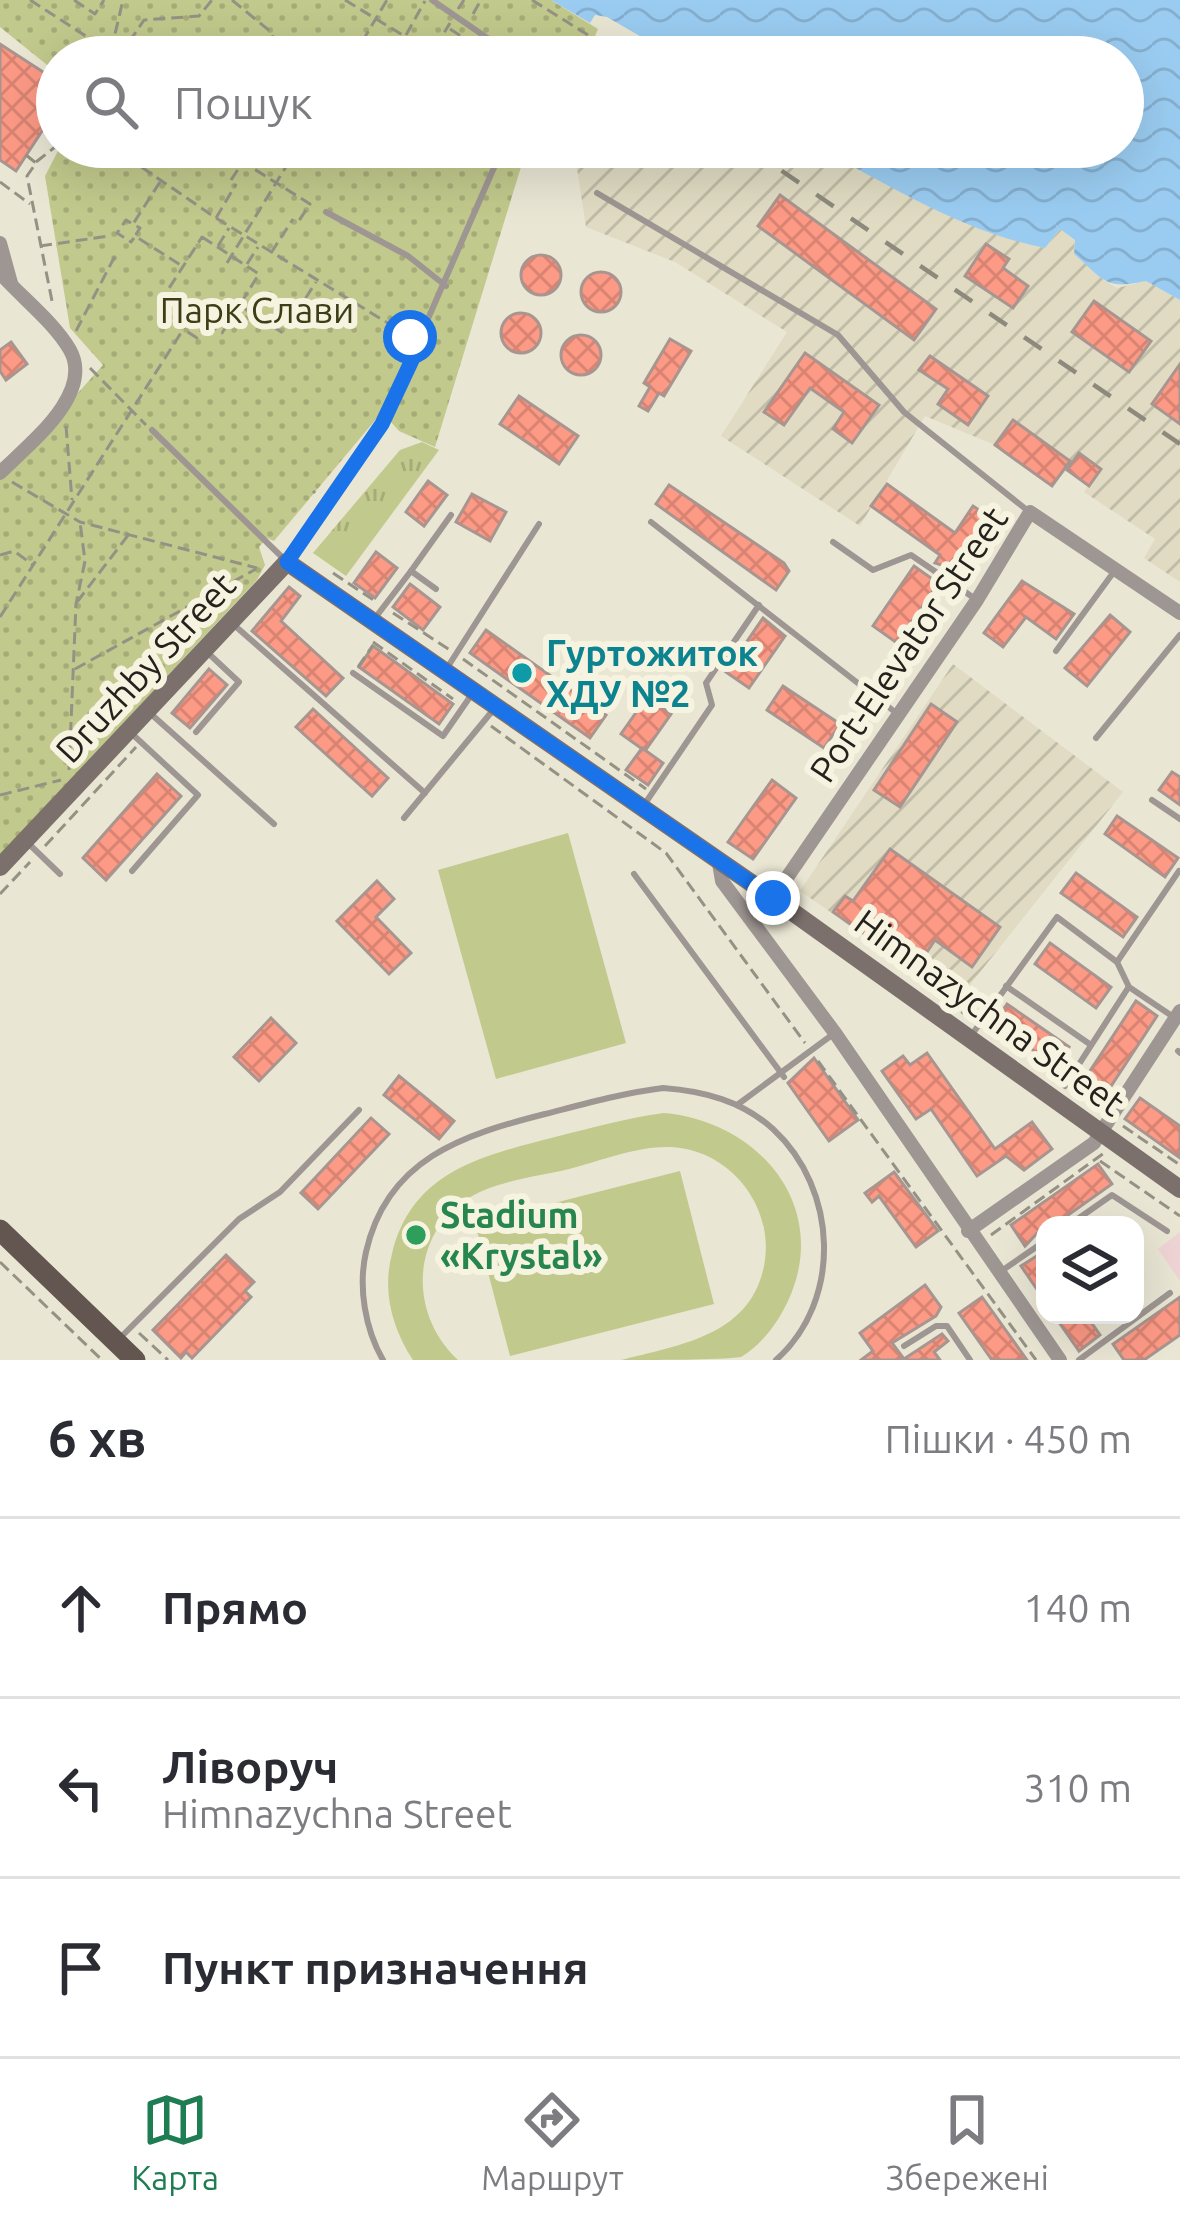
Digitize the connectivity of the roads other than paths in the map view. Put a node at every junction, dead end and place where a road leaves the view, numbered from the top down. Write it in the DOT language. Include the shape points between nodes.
graph roads {
  1 [pos="429,0"];
  2 [pos="486,36"];
  3 [pos="494,168"];
  4 [pos="597,193"];
  5 [pos="326,212"];
  6 [pos="0,243"];
  7 [pos="0,273"];
  8 [pos="446,286"];
  9 [pos="13,287"];
  10 [pos="152,430"];
  11 [pos="0,474"];
  12 [pos="1030,512"];
  13 [pos="451,514"];
  14 [pos="651,521"];
  15 [pos="539,524"];
  16 [pos="832,542"];
  17 [pos="287,562"];
  18 [pos="411,571"];
  19 [pos="1113,573"];
  20 [pos="436,589"];
  21 [pos="977,600"];
  22 [pos="759,605"];
  23 [pos="1180,613"];
  24 [pos="373,621"];
  25 [pos="231,623"];
  26 [pos="1180,634"];
  27 [pos="206,650"];
  28 [pos="1056,651"];
  29 [pos="445,671"];
  30 [pos="353,673"];
  31 [pos="474,691"];
  32 [pos="496,706"];
  33 [pos="149,712"];
  34 [pos="898,714"];
  35 [pos="130,731"];
  36 [pos="196,732"];
  37 [pos="1096,738"];
  38 [pos="424,793"];
  39 [pos="1153,800"];
  40 [pos="642,808"];
  41 [pos="404,818"];
  42 [pos="1180,819"];
  43 [pos="274,824"];
  44 [pos="26,842"];
  45 [pos="719,862"];
  46 [pos="0,867"];
  47 [pos="132,871"];
  48 [pos="1179,872"];
  49 [pos="60,874"];
  50 [pos="634,874"];
  51 [pos="773,898"];
  52 [pos="1117,962"];
  53 [pos="1006,986"];
  54 [pos="1129,987"];
  55 [pos="1178,1015"];
  56 [pos="835,1033"];
  57 [pos="970,1037"];
  58 [pos="1091,1045"];
  59 [pos="782,1075"];
  60 [pos="1065,1086"];
  61 [pos="737,1105"];
  62 [pos="358,1110"];
  63 [pos="1108,1131"];
  64 [pos="1180,1190"];
  65 [pos="1082,1216"];
  66 [pos="0,1230"];
  67 [pos="968,1231"];
  68 [pos="1167,1231"];
  69 [pos="1036,1247"];
  70 [pos="997,1274"];
  71 [pos="1170,1293"];
  72 [pos="904,1346"];
  73 [pos="128,1347"];
  74 [pos="383,1360"];
  75 [pos="776,1360"];
  76 [pos="970,1360"];
  77 [pos="1060,1360"];
  78 [pos="1079,1360"];
  1 -- 2 [label="lane"];
  3 -- 8 [label="lane"];
  4 -- 12 [label="lane" via="838,335 904,412"];
  5 -- 8 [label="lane"];
  6 -- 9 [label="street"];
  7 -- 9 [label="street"];
  8 -- 17 [label="lane" via="382,424"];
  9 -- 11 [label="street" via="71,351 76,370 64,406"];
  10 -- 17 [label="lane"];
  12 -- 19 [label="street, Port-Elevator Street"];
  12 -- 21 [label="street, Port-Elevator Street"];
  13 -- 18 [label="lane"];
  14 -- 22 [label="lane"];
  15 -- 29 [label="lane"];
  16 -- 21 [label="lane" via="874,571 911,555"];
  17 -- 24 [label="street, Himnazychna Street"];
  17 -- 25 [label="street, Druzhby Street"];
  18 -- 20 [label="lane"];
  18 -- 24 [label="lane"];
  19 -- 23 [label="street, Port-Elevator Street"];
  19 -- 28 [label="lane"];
  21 -- 34 [label="street, Port-Elevator Street"];
  22 -- 34 [label="lane"];
  22 -- 40 [label="lane" via="706,682 712,705"];
  24 -- 29 [label="street, Himnazychna Street"];
  25 -- 27 [label="street, Druzhby Street"];
  25 -- 38 [label="lane"];
  26 -- 37 [label="lane"];
  27 -- 33 [label="street, Druzhby Street"];
  27 -- 36 [label="lane" via="239,682"];
  29 -- 31 [label="street, Himnazychna Street"];
  30 -- 31 [label="lane" via="442,736"];
  31 -- 32 [label="street, Himnazychna Street"];
  32 -- 38 [label="lane"];
  32 -- 40 [label="street, Himnazychna Street"];
  33 -- 35 [label="street, Druzhby Street"];
  33 -- 43 [label="lane"];
  34 -- 51 [label="street, Port-Elevator Street"];
  35 -- 44 [label="street, Druzhby Street"];
  35 -- 47 [label="lane" via="198,795"];
  38 -- 41 [label="lane"];
  39 -- 42 [label="lane"];
  40 -- 45 [label="street, Himnazychna Street"];
  44 -- 46 [label="street, Druzhby Street"];
  44 -- 49 [label="lane"];
  45 -- 51 [label="street, Himnazychna Street"];
  45 -- 56 [label="street" via="722,881"];
  48 -- 52 [label="lane"];
  50 -- 59 [label="lane"];
  51 -- 57 [label="street, Himnazychna Street"];
  52 -- 53 [label="lane" via="1057,916"];
  52 -- 54 [label="lane"];
  53 -- 57 [label="lane"];
  53 -- 58 [label="lane"];
  54 -- 55 [label="lane"];
  54 -- 58 [label="lane"];
  55 -- 63 [label="street"];
  56 -- 59 [label="lane"];
  56 -- 67 [label="street"];
  57 -- 63 [label="street, Himnazychna Street"];
  58 -- 60 [label="lane"];
  59 -- 61 [label="lane"];
  61 -- 74 [label="lane" via="695,1090 632,1092 479,1131 430,1153 385,1202 364,1258 368,1322"];
  61 -- 75 [label="lane" via="795,1153 821,1209 825,1244 814,1303"];
  62 -- 73 [label="lane" via="280,1192 238,1219"];
  63 -- 64 [label="street, Himnazychna Street"];
  63 -- 67 [label="street"];
  65 -- 68 [label="lane" via="1112,1195"];
  66 -- 73 [label="main road"];
  67 -- 70 [label="street"];
  69 -- 70 [label="lane"];
  70 -- 77 [label="street"];
  71 -- 78 [label="lane"];
  72 -- 76 [label="lane" via="947,1326"];
}
